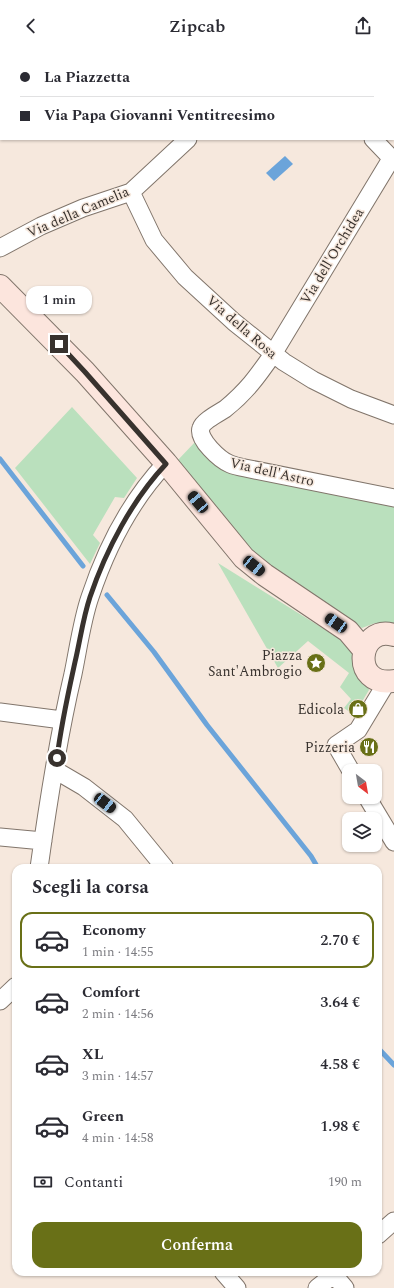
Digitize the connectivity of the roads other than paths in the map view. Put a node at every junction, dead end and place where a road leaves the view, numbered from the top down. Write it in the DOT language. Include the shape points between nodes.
graph roads {
  1 [pos="187,140"];
  2 [pos="374,140"];
  3 [pos="393,160"];
  4 [pos="131,192"];
  5 [pos="0,248"];
  6 [pos="0,286"];
  7 [pos="273,354"];
  8 [pos="394,415"];
  9 [pos="166,464"];
  10 [pos="394,498"];
  11 [pos="383,638"];
  12 [pos="383,684"];
  13 [pos="0,712"];
  14 [pos="62,720"];
  15 [pos="347,764"];
  16 [pos="55,770"];
  17 [pos="371,804"];
  18 [pos="0,837"];
  19 [pos="43,841"];
  20 [pos="394,842"];
  21 [pos="40,864"];
  22 [pos="162,864"];
  23 [pos="12,990"];
  24 [pos="0,1001"];
  25 [pos="394,1221"];
  26 [pos="382,1232"];
  27 [pos="226,1276"];
  28 [pos="331,1276"];
  29 [pos="337,1276"];
  30 [pos="236,1288"];
  31 [pos="317,1288"];
  32 [pos="345,1288"];
  1 -- 4 [label="street, Via della Camelia"];
  2 -- 3 [label="street"];
  3 -- 7 [label="street, Via dell'Orchidea"];
  4 -- 5 [label="street, Via della Camelia" via="82,208"];
  4 -- 7 [label="street, Via della Rosa" via="154,240 185,276"];
  6 -- 9 [label="street" via="85,372"];
  7 -- 8 [label="street, Via della Rosa" via="313,380 351,399"];
  7 -- 10 [label="street, Via dell'Astro" via="241,396 201,427 201,434 211,449 230,464"];
  9 -- 11 [label="street" via="244,558 265,575 348,631"];
  9 -- 14 [label="street" via="149,482 105,558 90,598"];
  11 -- 12 [label="street" via="364,665 367,672"];
  12 -- 15 [label="street" via="358,730 336,745"];
  13 -- 14 [label="street"];
  14 -- 16 [label="street"];
  16 -- 19 [label="street"];
  16 -- 22 [label="street" via="84,787 125,819"];
  17 -- 20 [label="street"];
  18 -- 19 [label="street"];
  19 -- 21 [label="street"];
  23 -- 24 [label="street"];
  25 -- 26 [label="street"];
  27 -- 30 [label="street"];
  28 -- 31 [label="street"];
  29 -- 32 [label="street"];
}
